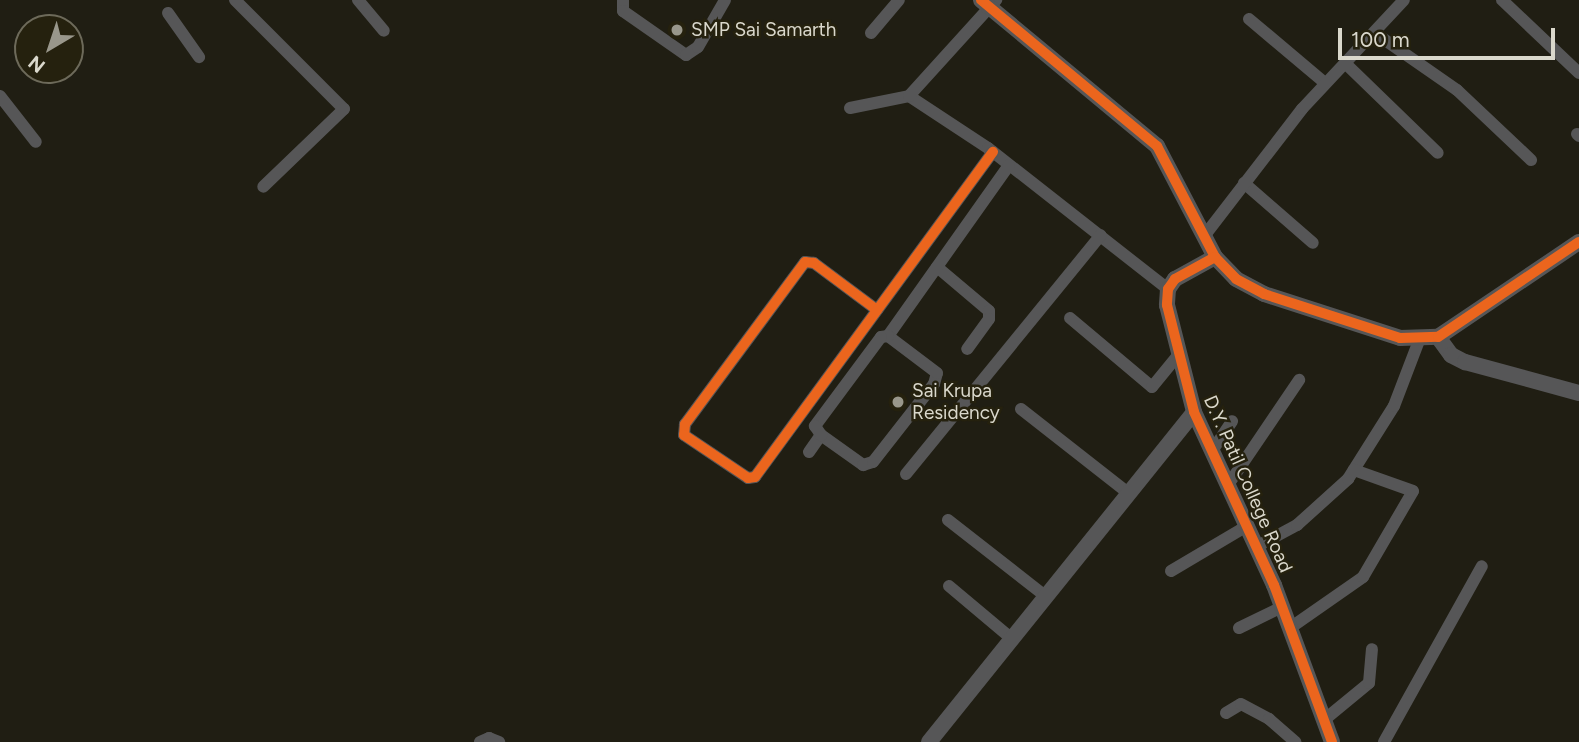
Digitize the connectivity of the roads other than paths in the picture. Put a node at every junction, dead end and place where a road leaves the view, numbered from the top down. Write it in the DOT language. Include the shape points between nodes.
graph roads {
  1 [pos="235,0"];
  2 [pos="358,0"];
  3 [pos="623,0"];
  4 [pos="725,0"];
  5 [pos="899,0"];
  6 [pos="1404,0"];
  7 [pos="1502,0"];
  8 [pos="989,2"];
  9 [pos="167,13"];
  10 [pos="1249,19"];
  11 [pos="384,31"];
  12 [pos="871,33"];
  13 [pos="1376,33"];
  14 [pos="199,57"];
  15 [pos="1345,63"];
  16 [pos="1579,73"];
  17 [pos="1325,83"];
  18 [pos="0,96"];
  19 [pos="909,96"];
  20 [pos="850,108"];
  21 [pos="36,142"];
  22 [pos="993,152"];
  23 [pos="1438,153"];
  24 [pos="1531,160"];
  25 [pos="1009,165"];
  26 [pos="1244,183"];
  27 [pos="263,187"];
  28 [pos="1101,235"];
  29 [pos="1205,235"];
  30 [pos="1579,242"];
  31 [pos="1313,243"];
  32 [pos="1215,257"];
  33 [pos="937,267"];
  34 [pos="1168,289"];
  35 [pos="877,310"];
  36 [pos="1070,318"];
  37 [pos="888,336"];
  38 [pos="1438,337"];
  39 [pos="1420,338"];
  40 [pos="967,349"];
  41 [pos="1179,354"];
  42 [pos="1299,380"];
  43 [pos="1579,393"];
  44 [pos="1021,409"];
  45 [pos="1194,412"];
  46 [pos="1232,421"];
  47 [pos="821,435"];
  48 [pos="808,452"];
  49 [pos="1212,452"];
  50 [pos="1354,470"];
  51 [pos="906,474"];
  52 [pos="1228,485"];
  53 [pos="1127,492"];
  54 [pos="948,520"];
  55 [pos="1247,526"];
  56 [pos="1256,547"];
  57 [pos="1482,566"];
  58 [pos="1171,571"];
  59 [pos="950,586"];
  60 [pos="1044,594"];
  61 [pos="1282,607"];
  62 [pos="1239,628"];
  63 [pos="1290,628"];
  64 [pos="1011,638"];
  65 [pos="1372,649"];
  66 [pos="1226,713"];
  67 [pos="1324,720"];
  68 [pos="480,742"];
  69 [pos="499,742"];
  70 [pos="929,742"];
  71 [pos="1295,742"];
  72 [pos="1332,742"];
  73 [pos="1384,742"];
  1 -- 27 [label="street" via="344,109"];
  2 -- 11 [label="street"];
  3 -- 4 [label="street" via="623,11 686,55 698,47"];
  5 -- 12 [label="street"];
  6 -- 13 [label="street"];
  7 -- 16 [label="street"];
  8 -- 19 [label="street"];
  8 -- 29 [label="street" via="1157,146"];
  9 -- 14 [label="street"];
  10 -- 17 [label="street"];
  13 -- 15 [label="street"];
  13 -- 24 [label="street" via="1457,90"];
  15 -- 17 [label="street"];
  15 -- 23 [label="street"];
  17 -- 26 [label="street"];
  18 -- 21 [label="street"];
  19 -- 20 [label="street"];
  19 -- 22 [label="street"];
  22 -- 25 [label="street"];
  22 -- 35 [label="street"];
  25 -- 28 [label="street"];
  25 -- 33 [label="street"];
  26 -- 29 [label="street"];
  26 -- 31 [label="street"];
  28 -- 34 [label="street"];
  28 -- 51 [label="street"];
  29 -- 32 [label="street"];
  30 -- 38 [label="street"];
  32 -- 34 [label="street" via="1190,269"];
  32 -- 39 [label="street" via="1236,279 1264,294 1400,338"];
  33 -- 37 [label="street"];
  33 -- 40 [label="street" via="989,311 989,319"];
  34 -- 41 [label="street, D.Y. Patil College Road" via="1167,305"];
  35 -- 35 [label="street" via="814,263 805,262 685,424 684,435 748,478 755,477"];
  36 -- 41 [label="street" via="1152,387"];
  37 -- 47 [label="street" via="875,342 815,426"];
  37 -- 47 [label="street" via="937,373 934,384 873,463 863,465"];
  38 -- 39 [label="street"];
  38 -- 43 [label="street" via="1451,355 1465,362"];
  39 -- 50 [label="street" via="1394,406"];
  41 -- 45 [label="street, D.Y. Patil College Road"];
  42 -- 52 [label="street"];
  44 -- 53 [label="street"];
  45 -- 49 [label="street, D.Y. Patil College Road"];
  45 -- 53 [label="street"];
  46 -- 49 [label="street"];
  47 -- 48 [label="street"];
  49 -- 52 [label="street, D.Y. Patil College Road"];
  50 -- 56 [label="street" via="1329,501"];
  50 -- 63 [label="street" via="1413,491 1363,577"];
  52 -- 55 [label="street, D.Y. Patil College Road"];
  53 -- 60 [label="street"];
  54 -- 60 [label="street"];
  55 -- 56 [label="street, D.Y. Patil College Road"];
  55 -- 58 [label="street"];
  56 -- 61 [label="street, D.Y. Patil College Road"];
  57 -- 73 [label="street"];
  59 -- 64 [label="street"];
  60 -- 64 [label="street"];
  61 -- 62 [label="street"];
  61 -- 63 [label="street, D.Y. Patil College Road"];
  63 -- 67 [label="street, D.Y. Patil College Road"];
  64 -- 70 [label="street"];
  65 -- 67 [label="street" via="1369,683"];
  66 -- 71 [label="street" via="1241,704 1269,719"];
  67 -- 72 [label="street, D.Y. Patil College Road"];
  68 -- 69 [label="street" via="489,738"];
}
